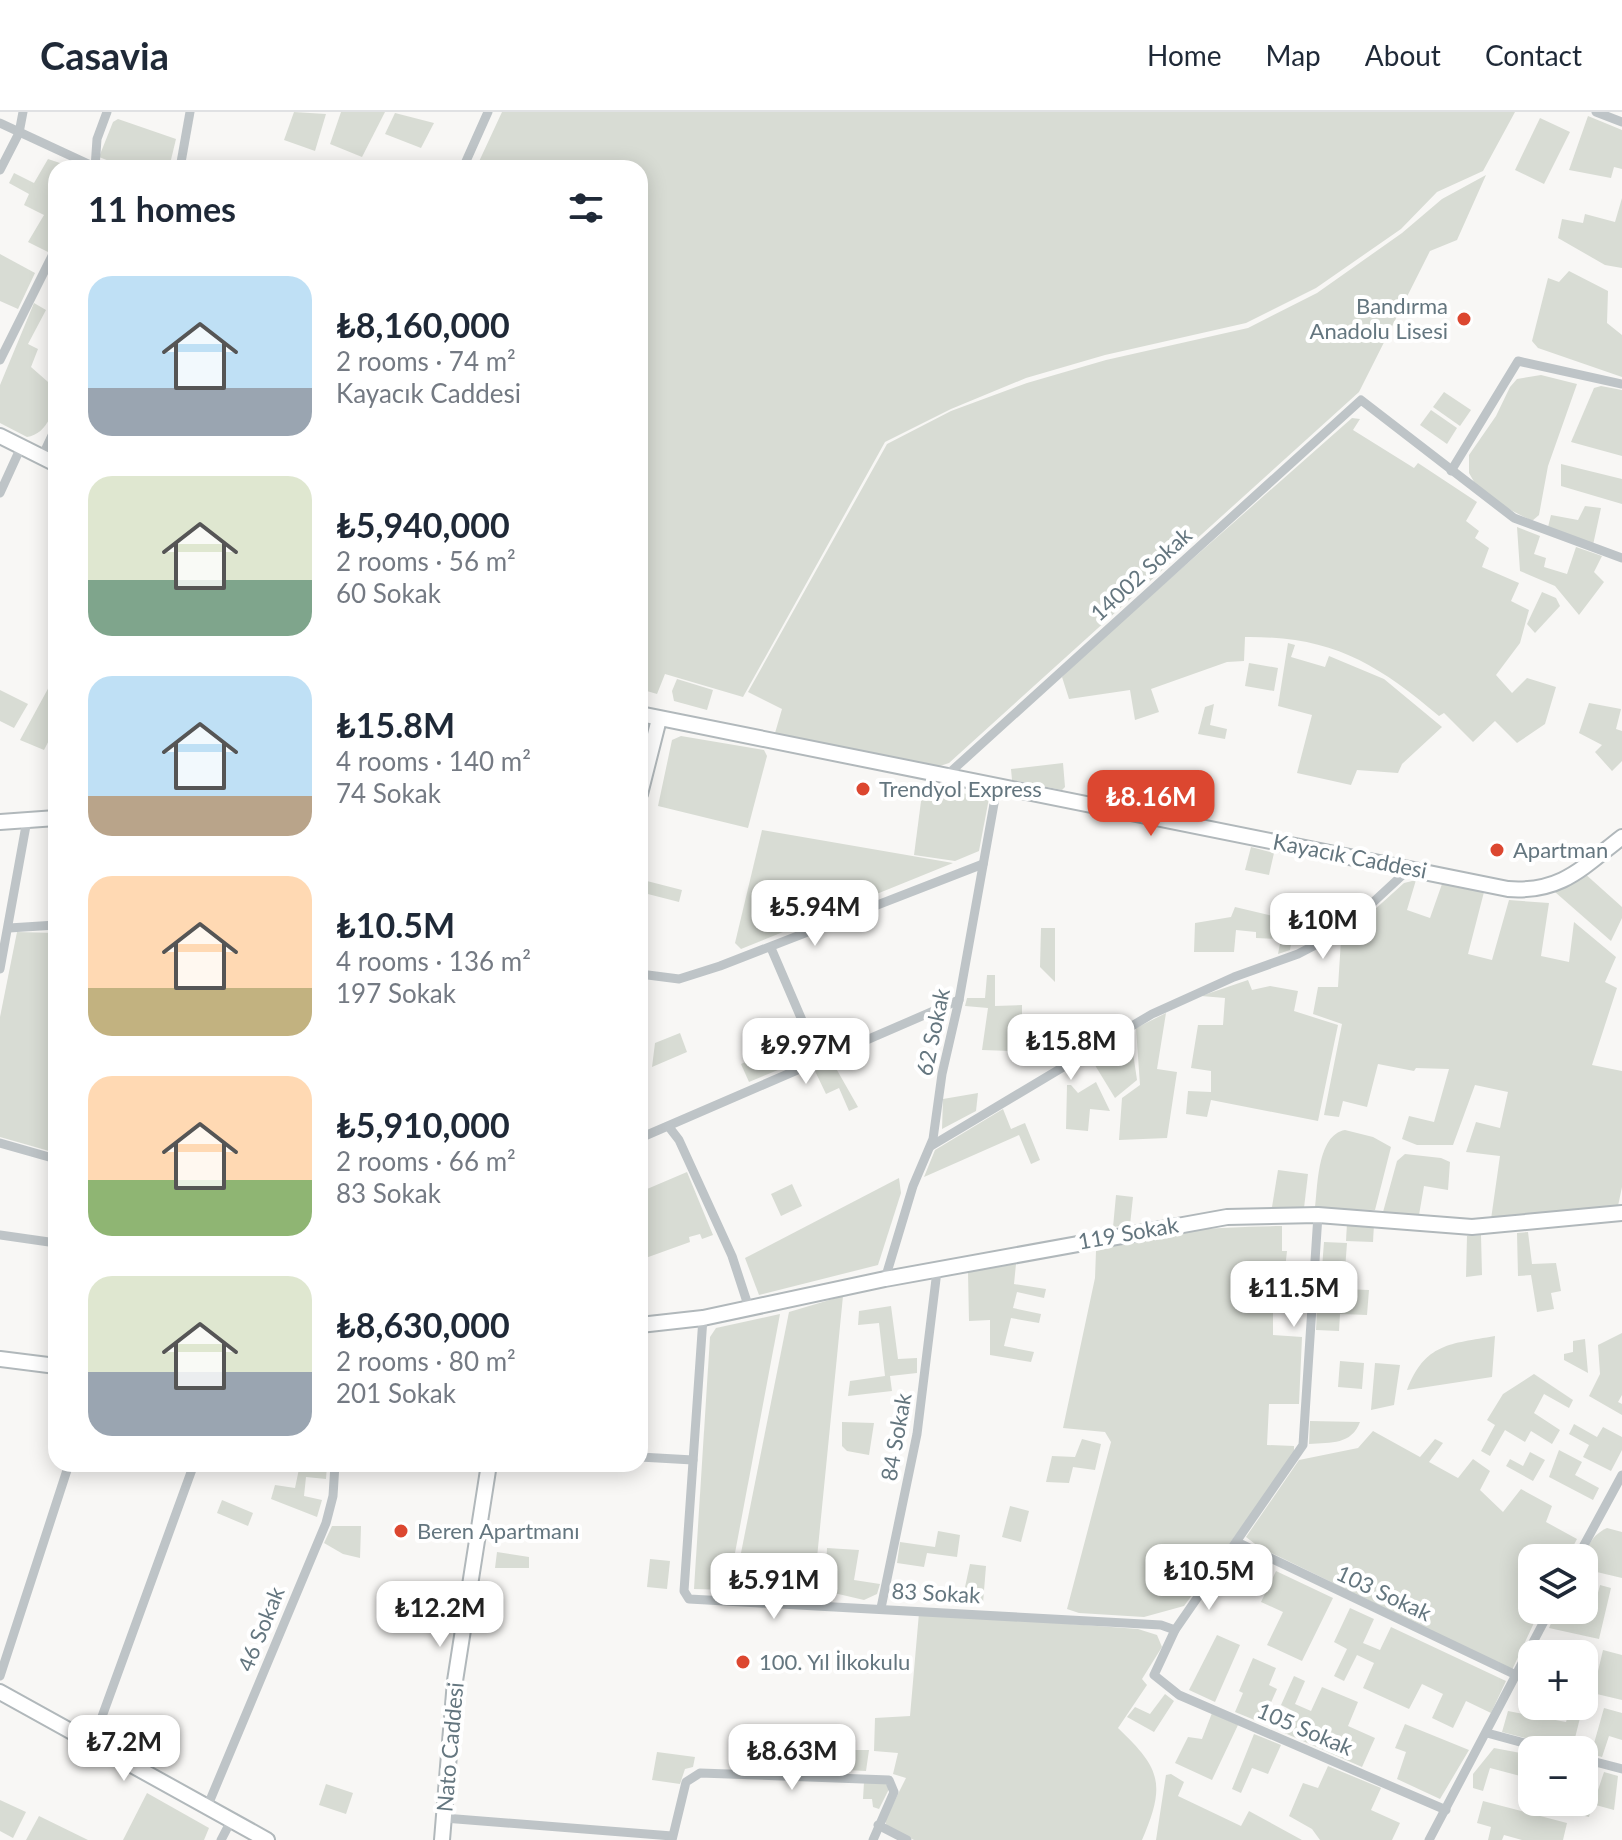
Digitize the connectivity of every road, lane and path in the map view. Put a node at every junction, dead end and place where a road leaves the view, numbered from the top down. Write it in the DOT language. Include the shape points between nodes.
graph roads {
  1 [pos="23,112"];
  2 [pos="107,112"];
  3 [pos="190,112"];
  4 [pos="488,112"];
  5 [pos="1596,112"];
  6 [pos="1622,122"];
  7 [pos="0,123"];
  8 [pos="19,133"];
  9 [pos="78,160"];
  10 [pos="96,160"];
  11 [pos="181,160"];
  12 [pos="467,160"];
  13 [pos="0,170"];
  14 [pos="48,264"];
  15 [pos="0,360"];
  16 [pos="1622,384"];
  17 [pos="0,436"];
  18 [pos="48,444"];
  19 [pos="21,447"];
  20 [pos="42,457"];
  21 [pos="48,460"];
  22 [pos="1451,471"];
  23 [pos="0,493"];
  24 [pos="1622,558"];
  25 [pos="648,716"];
  26 [pos="659,719"];
  27 [pos="648,762"];
  28 [pos="946,776"];
  29 [pos="997,787"];
  30 [pos="48,819"];
  31 [pos="27,820"];
  32 [pos="0,822"];
  33 [pos="1622,837"];
  34 [pos="983,864"];
  35 [pos="1411,867"];
  36 [pos="48,926"];
  37 [pos="9,928"];
  38 [pos="771,948"];
  39 [pos="0,969"];
  40 [pos="648,975"];
  41 [pos="959,1000"];
  42 [pos="820,1062"];
  43 [pos="669,1127"];
  44 [pos="648,1135"];
  45 [pos="0,1143"];
  46 [pos="931,1146"];
  47 [pos="48,1157"];
  48 [pos="1622,1213"];
  49 [pos="1318,1215"];
  50 [pos="0,1235"];
  51 [pos="48,1242"];
  52 [pos="937,1271"];
  53 [pos="885,1279"];
  54 [pos="749,1308"];
  55 [pos="703,1318"];
  56 [pos="648,1324"];
  57 [pos="0,1359"];
  58 [pos="48,1365"];
  59 [pos="648,1457"];
  60 [pos="693,1460"];
  61 [pos="66,1472"];
  62 [pos="191,1472"];
  63 [pos="334,1472"];
  64 [pos="488,1472"];
  65 [pos="1622,1475"];
  66 [pos="1237,1542"];
  67 [pos="1585,1544"];
  68 [pos="881,1608"];
  69 [pos="1543,1624"];
  70 [pos="1175,1630"];
  71 [pos="1516,1675"];
  72 [pos="0,1676"];
  73 [pos="0,1692"];
  74 [pos="1487,1733"];
  75 [pos="1518,1741"];
  76 [pos="92,1744"];
  77 [pos="1598,1763"];
  78 [pos="1622,1769"];
  79 [pos="208,1805"];
  80 [pos="1446,1810"];
  81 [pos="444,1818"];
  82 [pos="232,1819"];
  83 [pos="878,1825"];
  84 [pos="672,1838"];
  85 [pos="221,1840"];
  86 [pos="267,1840"];
  87 [pos="442,1840"];
  88 [pos="873,1840"];
  89 [pos="907,1840"];
  90 [pos="1429,1840"];
  1 -- 8 [label="street"];
  2 -- 10 [label="street"];
  3 -- 11 [label="street"];
  4 -- 12 [label="street"];
  5 -- 6 [label="street"];
  7 -- 8 [label="street"];
  8 -- 9 [label="street"];
  8 -- 13 [label="street"];
  14 -- 15 [label="street"];
  16 -- 22 [label="street" via="1518,361"];
  17 -- 19 [label="main road"];
  18 -- 20 [label="street"];
  19 -- 20 [label="main road"];
  19 -- 23 [label="street"];
  20 -- 21 [label="main road"];
  22 -- 24 [label="street" via="1514,518"];
  22 -- 28 [label="street, 14002 Sokak" via="1361,400"];
  25 -- 26 [label="main road, Kayacık Caddesi"];
  26 -- 27 [label="main road"];
  26 -- 28 [label="main road, Kayacık Caddesi"];
  28 -- 29 [label="main road, Kayacık Caddesi"];
  29 -- 34 [label="street, 62 Sokak"];
  29 -- 35 [label="main road, Kayacık Caddesi"];
  30 -- 31 [label="main road"];
  31 -- 32 [label="main road"];
  31 -- 37 [label="street"];
  33 -- 35 [label="main road, Kayacık Caddesi" via="1570,877 1536,890 1508,889"];
  34 -- 38 [label="street"];
  34 -- 41 [label="street, 62 Sokak"];
  35 -- 46 [label="street" via="1332,937 1152,1014"];
  36 -- 37 [label="street"];
  37 -- 39 [label="street"];
  38 -- 40 [label="street" via="687,977"];
  38 -- 42 [label="street"];
  41 -- 42 [label="street"];
  41 -- 46 [label="street, 62 Sokak"];
  42 -- 43 [label="street"];
  43 -- 44 [label="street"];
  43 -- 54 [label="street" via="732,1256"];
  45 -- 47 [label="street"];
  46 -- 53 [label="street, 62 Sokak"];
  48 -- 49 [label="main road, 119 Sokak" via="1472,1227"];
  49 -- 52 [label="main road, 119 Sokak" via="1252,1215 1162,1226"];
  49 -- 66 [label="street" via="1304,1435 1299,1452"];
  50 -- 51 [label="street"];
  52 -- 53 [label="main road, 119 Sokak"];
  52 -- 68 [label="street, 84 Sokak" via="917,1434"];
  53 -- 54 [label="main road, 119 Sokak"];
  54 -- 55 [label="main road, 119 Sokak"];
  55 -- 56 [label="main road, 119 Sokak"];
  55 -- 60 [label="street, 83 Sokak"];
  57 -- 58 [label="main road"];
  59 -- 60 [label="street"];
  60 -- 68 [label="street, 83 Sokak" via="684,1591 689,1599"];
  61 -- 72 [label="street"];
  62 -- 76 [label="street"];
  63 -- 79 [label="street, 46 Sokak" via="326,1523"];
  64 -- 81 [label="main road, Nato Caddesi" via="455,1681"];
  65 -- 67 [label="street"];
  66 -- 70 [label="street"];
  66 -- 71 [label="street, 103 Sokak"];
  68 -- 70 [label="street, 83 Sokak" via="1063,1617"];
  69 -- 71 [label="street"];
  70 -- 80 [label="street, 105 Sokak" via="1154,1675 1179,1695"];
  71 -- 74 [label="street"];
  73 -- 76 [label="main road"];
  74 -- 75 [label="street"];
  74 -- 80 [label="street"];
  76 -- 79 [label="main road"];
  77 -- 78 [label="street"];
  79 -- 82 [label="main road"];
  80 -- 90 [label="street"];
  81 -- 84 [label="street"];
  81 -- 87 [label="main road, Nato Caddesi"];
  82 -- 85 [label="street"];
  82 -- 86 [label="main road"];
  83 -- 84 [label="street" via="894,1792 893,1783 884,1779 700,1773 690,1776"];
  83 -- 88 [label="street"];
  83 -- 89 [label="street"];
}
